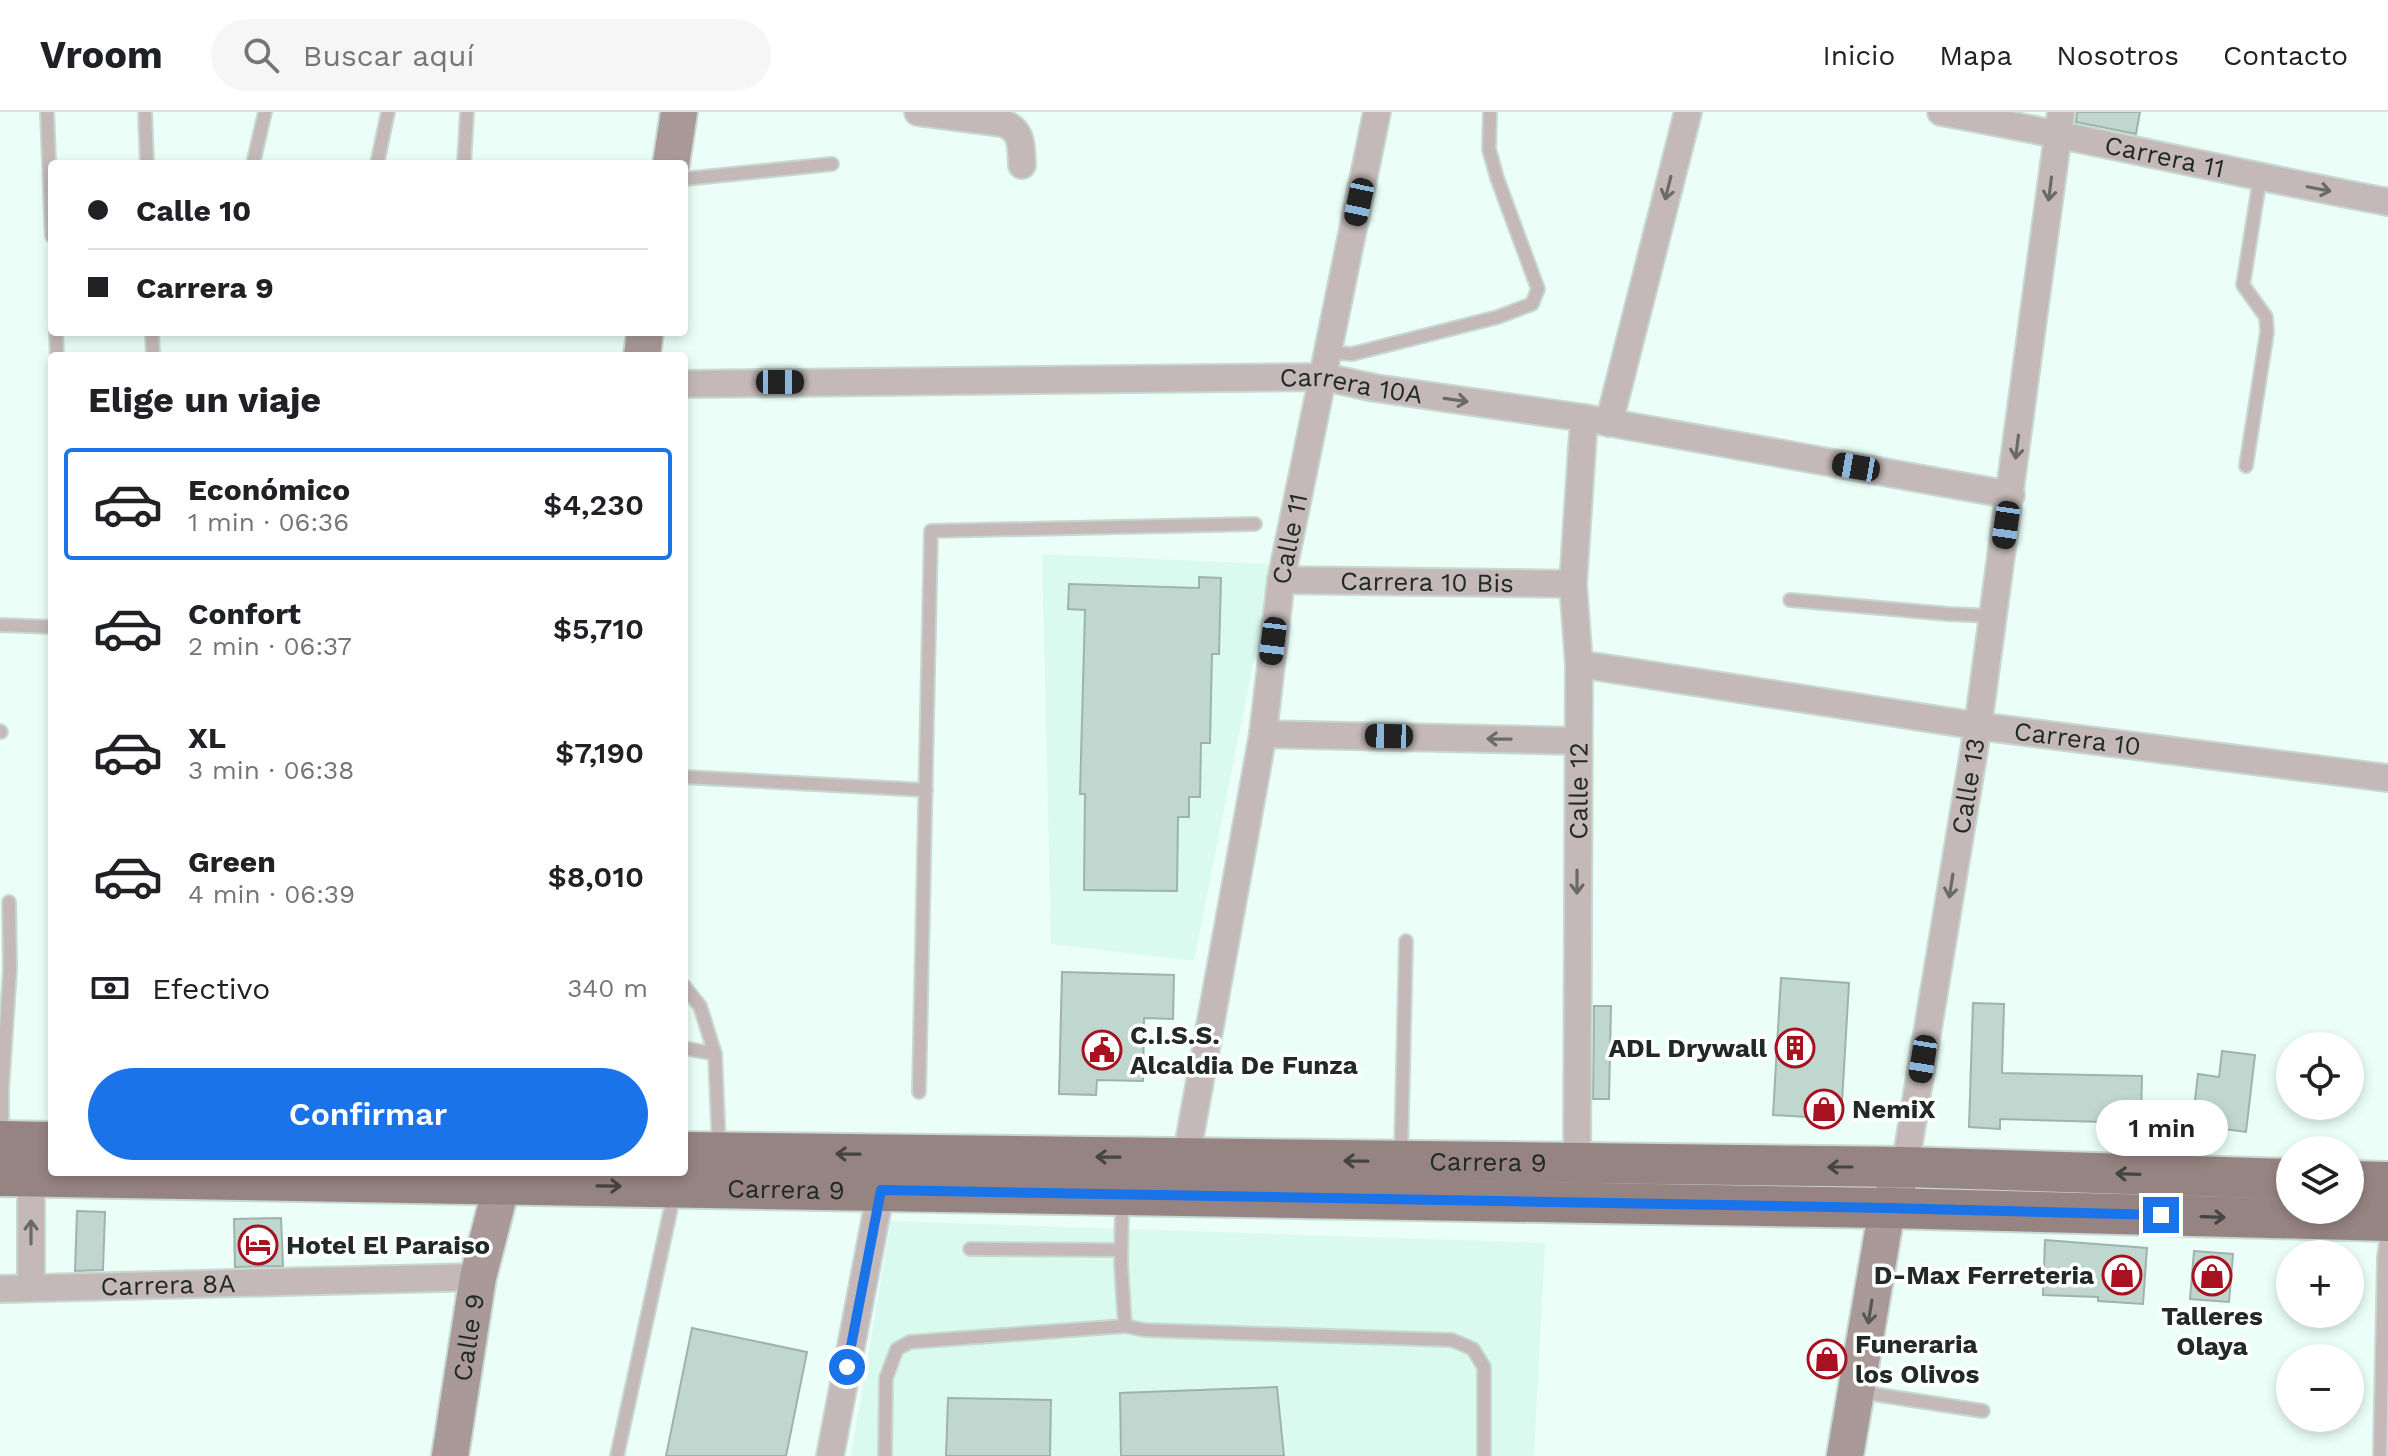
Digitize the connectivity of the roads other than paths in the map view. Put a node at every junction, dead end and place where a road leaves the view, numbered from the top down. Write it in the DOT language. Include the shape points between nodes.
graph roads {
  1 [pos="47,112"];
  2 [pos="145,112"];
  3 [pos="265,112"];
  4 [pos="388,112"];
  5 [pos="467,112"];
  6 [pos="679,112"];
  7 [pos="918,112"];
  8 [pos="1377,112"];
  9 [pos="1490,112"];
  10 [pos="1688,112"];
  11 [pos="1941,112"];
  12 [pos="2059,123"];
  13 [pos="49,160"];
  14 [pos="147,160"];
  15 [pos="254,160"];
  16 [pos="378,160"];
  17 [pos="464,160"];
  18 [pos="672,160"];
  19 [pos="832,164"];
  20 [pos="1022,165"];
  21 [pos="2260,178"];
  22 [pos="688,179"];
  23 [pos="2388,202"];
  24 [pos="1326,364"];
  25 [pos="688,384"];
  26 [pos="1596,420"];
  27 [pos="2246,466"];
  28 [pos="2011,495"];
  29 [pos="1255,524"];
  30 [pos="1281,580"];
  31 [pos="1573,584"];
  32 [pos="1790,600"];
  33 [pos="1993,616"];
  34 [pos="0,625"];
  35 [pos="48,627"];
  36 [pos="1579,664"];
  37 [pos="1978,726"];
  38 [pos="1263,734"];
  39 [pos="1577,741"];
  40 [pos="688,777"];
  41 [pos="2388,778"];
  42 [pos="926,790"];
  43 [pos="9,902"];
  44 [pos="1406,941"];
  45 [pos="688,991"];
  46 [pos="688,1049"];
  47 [pos="715,1054"];
  48 [pos="919,1092"];
  49 [pos="48,1144"];
  50 [pos="1186,1158"];
  51 [pos="8,1159"];
  52 [pos="48,1161"];
  53 [pos="1401,1162"];
  54 [pos="693,1164"];
  55 [pos="1577,1165"];
  56 [pos="1905,1167"];
  57 [pos="430,1176"];
  58 [pos="542,1176"];
  59 [pos="688,1176"];
  60 [pos="504,1179"];
  61 [pos="2276,1179"];
  62 [pos="881,1190"];
  63 [pos="1123,1193"];
  64 [pos="1887,1208"];
  65 [pos="2388,1223"];
  66 [pos="970,1249"];
  67 [pos="1121,1250"];
  68 [pos="478,1277"];
  69 [pos="31,1288"];
  70 [pos="0,1289"];
  71 [pos="1125,1326"];
  72 [pos="1857,1392"];
  73 [pos="1983,1411"];
  74 [pos="450,1456"];
  75 [pos="617,1456"];
  76 [pos="830,1456"];
  77 [pos="885,1456"];
  78 [pos="1484,1456"];
  79 [pos="1845,1456"];
  80 [pos="2380,1456"];
  1 -- 13 [label="lane"];
  2 -- 14 [label="lane"];
  3 -- 15 [label="lane"];
  4 -- 16 [label="lane"];
  5 -- 17 [label="lane"];
  6 -- 18 [label="main road"];
  7 -- 20 [label="street" via="1013,127 1020,137"];
  8 -- 24 [label="street, Calle 11"];
  9 -- 24 [label="lane" via="1489,149 1538,289 1532,304"];
  10 -- 26 [label="street, Calle 12, one-way"];
  11 -- 12 [label="street, Carrera 11"];
  12 -- 21 [label="street, Carrera 11"];
  12 -- 28 [label="street, Calle 13, one-way"];
  19 -- 22 [label="lane"];
  21 -- 23 [label="street, Carrera 11, one-way"];
  21 -- 27 [label="lane" via="2243,285 2266,317 2267,332"];
  24 -- 25 [label="street, Carrera 10A"];
  24 -- 26 [label="street, Carrera 10A, one-way" via="1375,388"];
  24 -- 30 [label="street, Calle 11"];
  26 -- 28 [label="street, Carrera 10A"];
  26 -- 31 [label="street, Calle 12"];
  28 -- 33 [label="street, Calle 13"];
  29 -- 42 [label="lane" via="931,531"];
  30 -- 31 [label="street, Carrera 10 Bis"];
  30 -- 38 [label="street, Calle 11"];
  31 -- 36 [label="street, Calle 12"];
  32 -- 33 [label="lane"];
  33 -- 37 [label="street, Calle 13"];
  34 -- 35 [label="lane"];
  36 -- 37 [label="street, Carrera 10"];
  36 -- 39 [label="street, Calle 12"];
  37 -- 41 [label="street, Carrera 10"];
  37 -- 56 [label="street, Calle 13, one-way"];
  39 -- 38 [label="street, one-way"];
  38 -- 50 [label="street, Calle 11"];
  39 -- 55 [label="street, Calle 12, one-way"];
  40 -- 42 [label="lane"];
  42 -- 48 [label="lane"];
  43 -- 51 [label="lane" via="2,1090"];
  44 -- 53 [label="lane"];
  45 -- 47 [label="lane" via="700,1006"];
  46 -- 47 [label="lane"];
  47 -- 54 [label="lane"];
  49 -- 51 [label="main road"];
  53 -- 50 [label="main road, Carrera 9, one-way"];
  50 -- 54 [label="main road, Carrera 9, one-way"];
  51 -- 52 [label="main road, Carrera 9"];
  69 -- 51 [label="street, one-way"];
  53 -- 55 [label="main road, Carrera 9"];
  54 -- 62 [label="main road, Carrera 9"];
  56 -- 55 [label="main road, Carrera 9, one-way"];
  61 -- 56 [label="main road, Carrera 9, one-way"];
  56 -- 64 [label="main road, Calle 13"];
  57 -- 60 [label="main road, Carrera 9"];
  60 -- 58 [label="main road, Carrera 9, one-way"];
  59 -- 75 [label="lane" via="666,1223"];
  60 -- 68 [label="main road, Calle 9"];
  62 -- 63 [label="main road, Carrera 9"];
  62 -- 76 [label="street"];
  63 -- 64 [label="main road, Carrera 9"];
  63 -- 67 [label="lane"];
  64 -- 65 [label="main road, Carrera 9, one-way"];
  64 -- 72 [label="main road, Calle 13, one-way"];
  65 -- 80 [label="lane"];
  66 -- 67 [label="lane"];
  67 -- 71 [label="lane"];
  68 -- 69 [label="street, Carrera 8A"];
  68 -- 74 [label="main road, Calle 9"];
  69 -- 70 [label="street, Carrera 8A"];
  71 -- 77 [label="lane" via="910,1342 897,1349 886,1378"];
  71 -- 78 [label="lane" via="1452,1340 1473,1349 1484,1367"];
  72 -- 73 [label="lane"];
  72 -- 79 [label="main road, Calle 13"];
}
